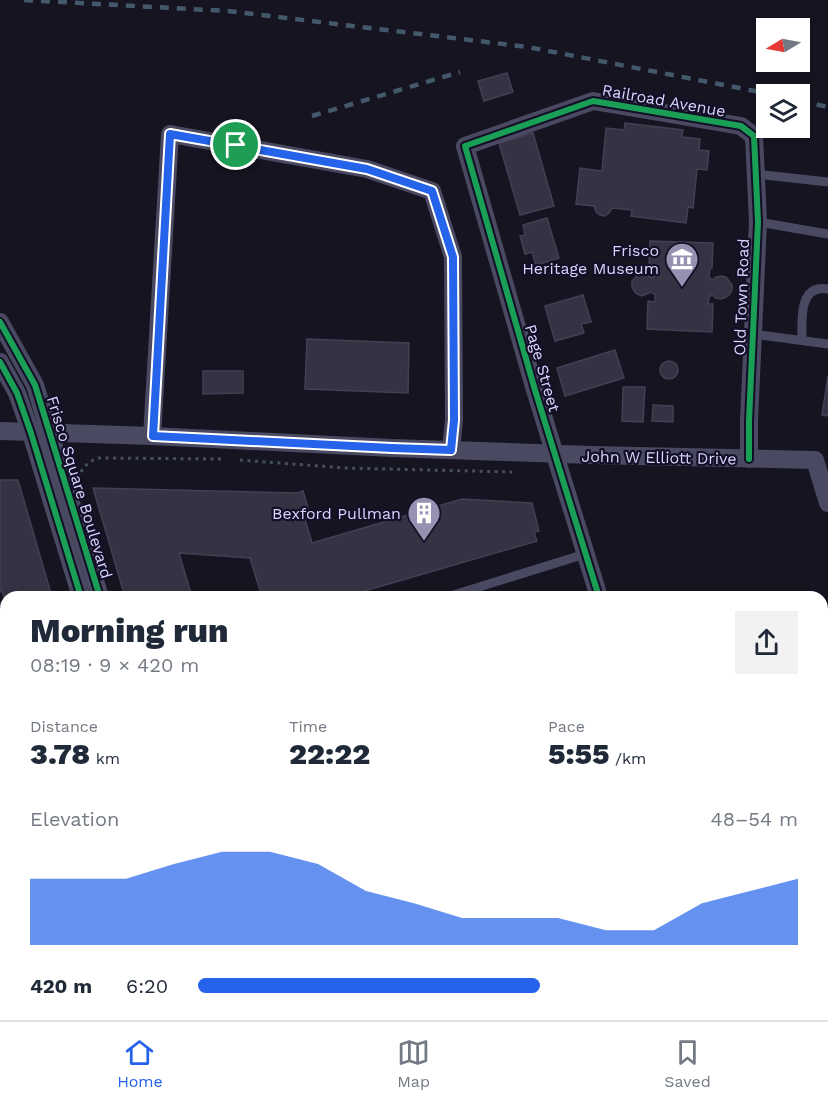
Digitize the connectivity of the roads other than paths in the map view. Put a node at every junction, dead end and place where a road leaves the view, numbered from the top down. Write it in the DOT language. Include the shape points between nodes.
graph roads {
  1 [pos="754,136"];
  2 [pos="465,146"];
  3 [pos="756,174"];
  4 [pos="828,182"];
  5 [pos="758,222"];
  6 [pos="828,234"];
  7 [pos="828,289"];
  8 [pos="0,322"];
  9 [pos="753,333"];
  10 [pos="802,340"];
  11 [pos="828,344"];
  12 [pos="0,362"];
  13 [pos="0,432"];
  14 [pos="31,433"];
  15 [pos="49,434"];
  16 [pos="153,436"];
  17 [pos="451,450"];
  18 [pos="555,454"];
  19 [pos="749,459"];
  20 [pos="828,503"];
  21 [pos="585,554"];
  22 [pos="79,591"];
  23 [pos="98,591"];
  24 [pos="466,591"];
  25 [pos="596,591"];
  1 -- 2 [label="street, Railroad Avenue" via="741,126 593,101"];
  1 -- 3 [label="street, Old Town Road"];
  2 -- 18 [label="street, Page Street"];
  3 -- 4 [label="lane"];
  3 -- 5 [label="street, Old Town Road"];
  5 -- 6 [label="lane"];
  5 -- 9 [label="street, Old Town Road"];
  7 -- 10 [label="lane" via="813,292 804,300"];
  8 -- 15 [label="street, Frisco Square Boulevard" via="35,385"];
  9 -- 10 [label="lane"];
  9 -- 19 [label="street, Old Town Road"];
  10 -- 11 [label="lane"];
  12 -- 14 [label="street, Frisco Square Boulevard" via="17,393"];
  13 -- 14 [label="street, John W Elliott Drive"];
  14 -- 15 [label="street, John W Elliott Drive"];
  14 -- 22 [label="street, Frisco Square Boulevard"];
  15 -- 16 [label="street, John W Elliott Drive"];
  15 -- 23 [label="street, Frisco Square Boulevard"];
  16 -- 17 [label="street, John W Elliott Drive"];
  16 -- 17 [label="street" via="170,134 367,169 432,191 453,257"];
  17 -- 18 [label="street, John W Elliott Drive"];
  18 -- 19 [label="street, John W Elliott Drive"];
  18 -- 21 [label="street, Page Street"];
  19 -- 20 [label="street, John W Elliott Drive" via="815,460"];
  21 -- 24 [label="lane"];
  21 -- 25 [label="street, Page Street"];
}
